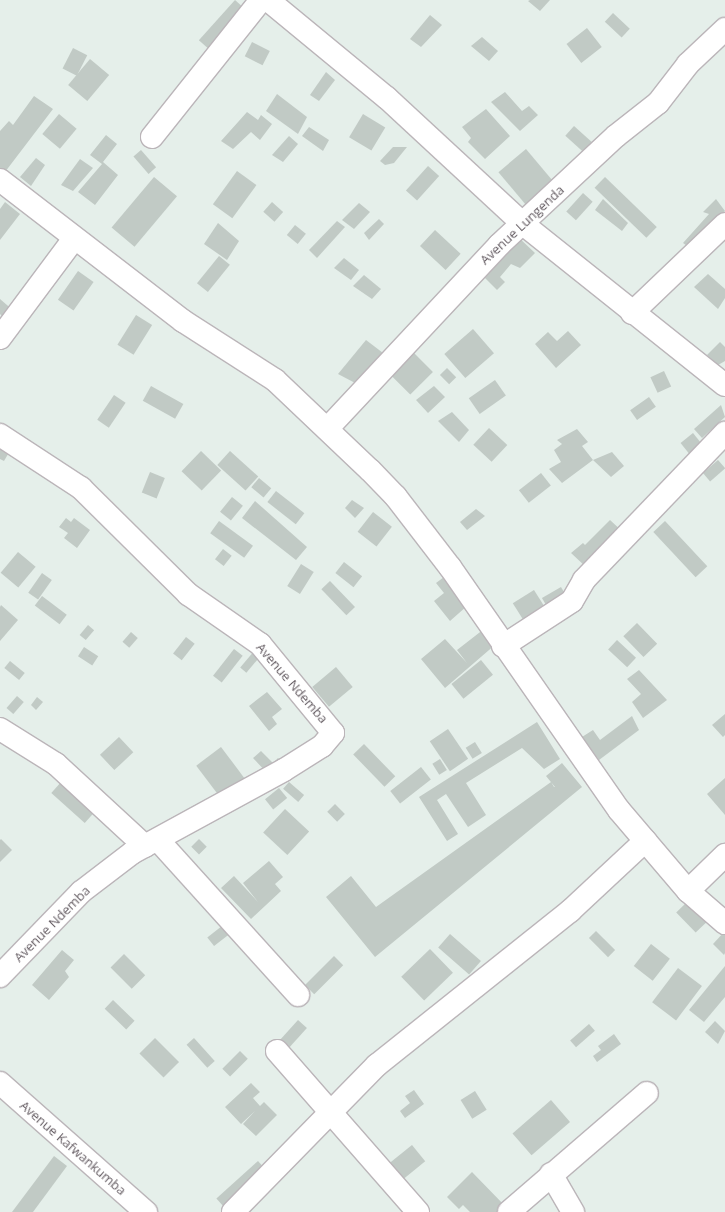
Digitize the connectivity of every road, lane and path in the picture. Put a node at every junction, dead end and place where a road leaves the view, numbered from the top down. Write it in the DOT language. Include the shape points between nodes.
graph roads {
  1 [pos="261,0"];
  2 [pos="268,0"];
  3 [pos="725,29"];
  4 [pos="152,137"];
  5 [pos="0,180"];
  6 [pos="523,224"];
  7 [pos="725,224"];
  8 [pos="73,240"];
  9 [pos="632,313"];
  10 [pos="0,338"];
  11 [pos="725,385"];
  12 [pos="327,429"];
  13 [pos="725,433"];
  14 [pos="0,435"];
  15 [pos="503,646"];
  16 [pos="0,729"];
  17 [pos="645,841"];
  18 [pos="152,843"];
  19 [pos="725,855"];
  20 [pos="688,891"];
  21 [pos="725,923"];
  22 [pos="0,976"];
  23 [pos="298,995"];
  24 [pos="277,1051"];
  25 [pos="0,1083"];
  26 [pos="648,1093"];
  27 [pos="332,1109"];
  28 [pos="551,1174"];
  29 [pos="146,1212"];
  30 [pos="233,1212"];
  31 [pos="418,1212"];
  32 [pos="508,1212"];
  33 [pos="573,1212"];
  1 -- 4 [label="street"];
  2 -- 6 [label="street" via="387,98"];
  3 -- 6 [label="street, Avenue Lungenda" via="688,64 658,103 616,136"];
  5 -- 8 [label="street"];
  6 -- 9 [label="street"];
  6 -- 12 [label="street, Avenue Lungenda" via="453,291"];
  7 -- 9 [label="street"];
  8 -- 10 [label="street"];
  8 -- 12 [label="street" via="183,321 275,380"];
  9 -- 11 [label="street"];
  12 -- 15 [label="street" via="416,521"];
  13 -- 15 [label="street" via="584,580 572,601"];
  14 -- 18 [label="street, Avenue Ndemba" via="81,488 188,594 260,644 332,730 332,736 322,746"];
  15 -- 17 [label="street" via="619,810"];
  16 -- 18 [label="street" via="56,764"];
  17 -- 20 [label="street"];
  17 -- 27 [label="street" via="570,911 378,1065"];
  18 -- 22 [label="street, Avenue Ndemba" via="82,892"];
  18 -- 23 [label="street"];
  19 -- 20 [label="street"];
  20 -- 21 [label="street"];
  24 -- 27 [label="street"];
  25 -- 29 [label="street, Avenue Kafwankumba"];
  26 -- 28 [label="street"];
  27 -- 30 [label="street"];
  27 -- 31 [label="street"];
  28 -- 32 [label="street"];
  28 -- 33 [label="street"];
}
